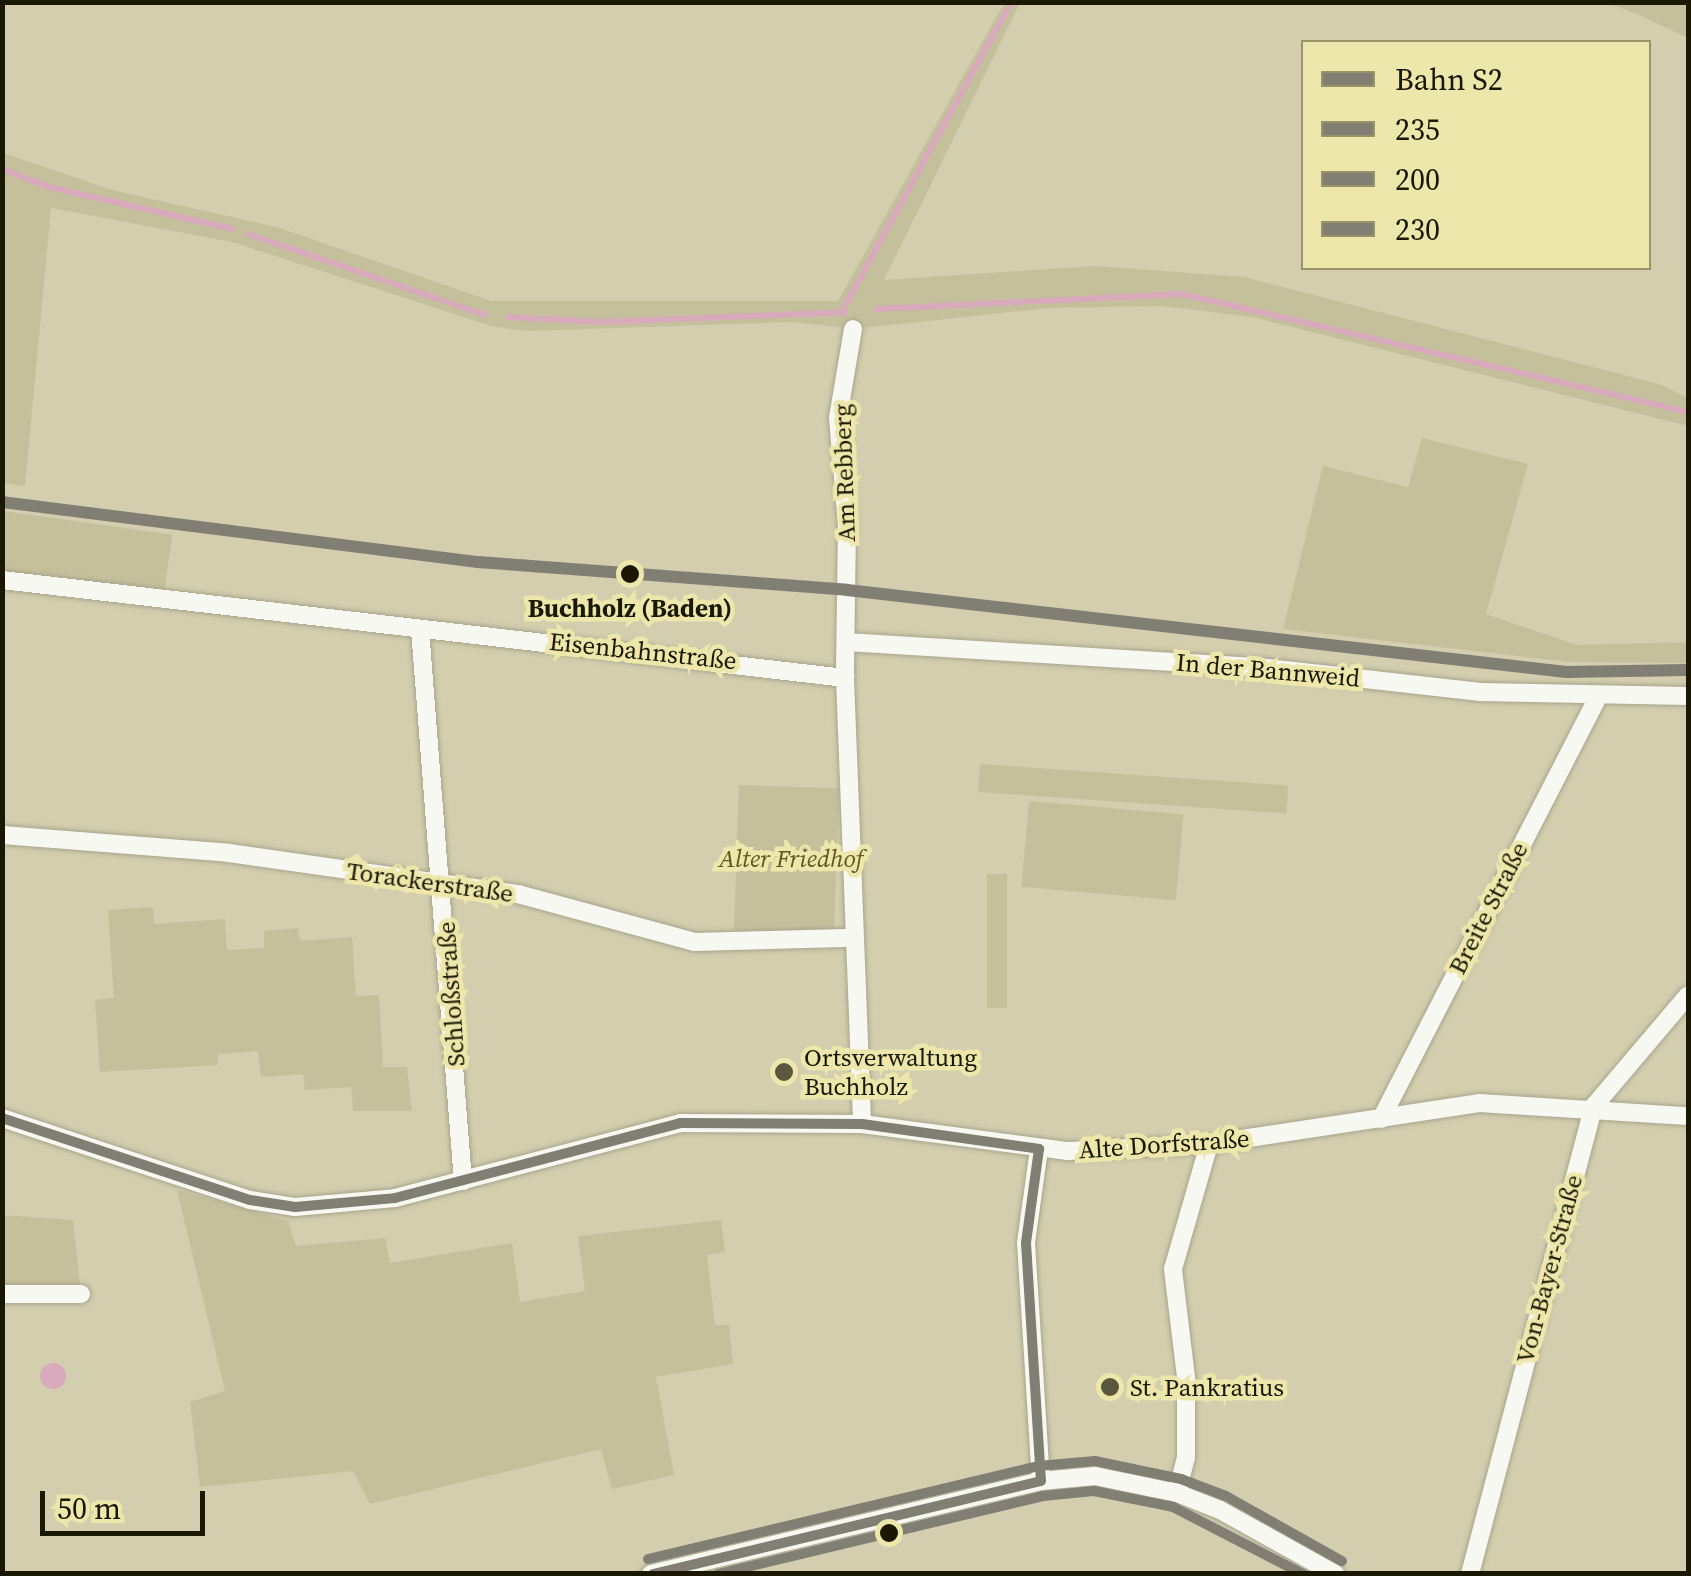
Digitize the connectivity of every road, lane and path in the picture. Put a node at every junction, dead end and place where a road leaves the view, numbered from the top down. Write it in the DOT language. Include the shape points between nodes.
graph roads {
  1 [pos="852,329"];
  2 [pos="2,580"];
  3 [pos="420,629"];
  4 [pos="848,642"];
  5 [pos="845,678"];
  6 [pos="1688,696"];
  7 [pos="1597,698"];
  8 [pos="2,835"];
  9 [pos="443,883"];
  10 [pos="853,938"];
  11 [pos="1688,994"];
  12 [pos="1594,1106"];
  13 [pos="1688,1116"];
  14 [pos="2,1118"];
  15 [pos="1381,1119"];
  16 [pos="862,1124"];
  17 [pos="1210,1144"];
  18 [pos="1039,1149"];
  19 [pos="464,1181"];
  20 [pos="2,1294"];
  21 [pos="80,1294"];
  22 [pos="1041,1481"];
  23 [pos="1177,1493"];
  24 [pos="651,1574"];
  25 [pos="1336,1574"];
  26 [pos="1470,1574"];
  1 -- 4 [label="street, Am Rebberg" via="838,418"];
  2 -- 3 [label="street, Eisenbahnstraße"];
  3 -- 5 [label="street, Eisenbahnstraße"];
  3 -- 9 [label="street, Schloßstraße"];
  4 -- 5 [label="street, Am Rebberg"];
  4 -- 7 [label="street, In der Bannweid" via="1258,666"];
  5 -- 10 [label="street"];
  6 -- 7 [label="street, In der Bannweid"];
  7 -- 15 [label="street, Breite Straße"];
  8 -- 9 [label="street, Torackerstraße" via="78,836"];
  9 -- 10 [label="street, Torackerstraße" via="518,894 694,942"];
  9 -- 19 [label="street, Schloßstraße"];
  10 -- 16 [label="street"];
  11 -- 12 [label="street, Von-Bayer-Straße"];
  12 -- 13 [label="street, Alte Dorfstraße"];
  12 -- 15 [label="street, Alte Dorfstraße" via="1478,1103"];
  12 -- 26 [label="street, Von-Bayer-Straße"];
  14 -- 19 [label="street, Alte Dorfstraße" via="250,1200 287,1206 394,1198"];
  15 -- 17 [label="street, Alte Dorfstraße"];
  16 -- 18 [label="street, Alte Dorfstraße"];
  16 -- 19 [label="street, Alte Dorfstraße" via="680,1124 611,1136"];
  17 -- 18 [label="street, Alte Dorfstraße"];
  17 -- 23 [label="street" via="1173,1270 1186,1377 1186,1458"];
  18 -- 22 [label="street" via="1026,1242"];
  20 -- 21 [label="street"];
  22 -- 23 [label="street" via="1095,1476"];
  22 -- 24 [label="street"];
  23 -- 25 [label="street" via="1254,1525"];
}
